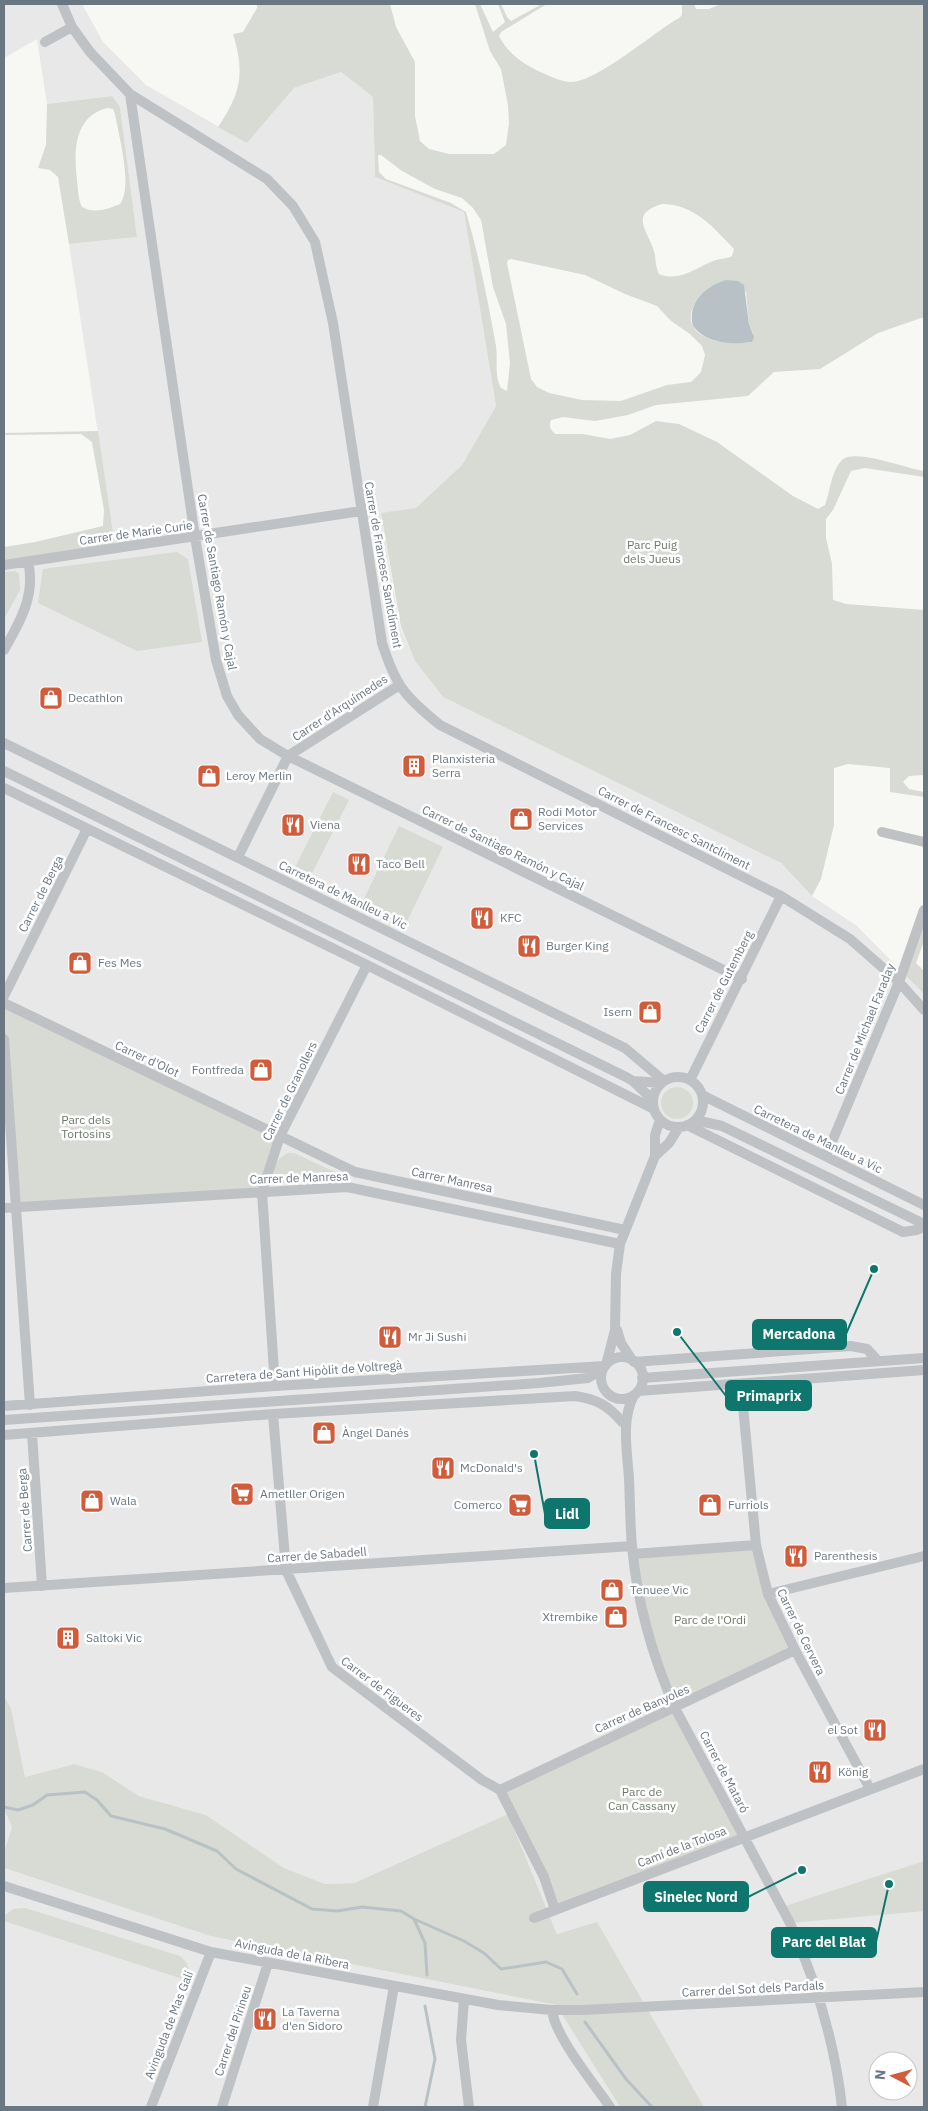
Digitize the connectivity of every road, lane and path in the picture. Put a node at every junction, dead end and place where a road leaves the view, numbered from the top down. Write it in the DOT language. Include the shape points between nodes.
graph roads {
  1 [pos="62,4"];
  2 [pos="72,27"];
  3 [pos="45,42"];
  4 [pos="130,94"];
  5 [pos="361,511"];
  6 [pos="195,537"];
  7 [pos="28,561"];
  8 [pos="4,564"];
  9 [pos="4,650"];
  10 [pos="398,686"];
  11 [pos="4,743"];
  12 [pos="288,756"];
  13 [pos="4,771"];
  14 [pos="4,788"];
  15 [pos="87,829"];
  16 [pos="882,832"];
  17 [pos="924,842"];
  18 [pos="238,857"];
  19 [pos="781,896"];
  20 [pos="924,910"];
  21 [pos="367,965"];
  22 [pos="742,978"];
  23 [pos="899,982"];
  24 [pos="4,996"];
  25 [pos="4,1003"];
  26 [pos="924,1010"];
  27 [pos="4,1040"];
  28 [pos="690,1080"];
  29 [pos="633,1081"];
  30 [pos="663,1082"];
  31 [pos="702,1100"];
  32 [pos="653,1105"];
  33 [pos="660,1120"];
  34 [pos="686,1125"];
  35 [pos="722,1126"];
  36 [pos="280,1136"];
  37 [pos="655,1156"];
  38 [pos="826,1156"];
  39 [pos="262,1192"];
  40 [pos="924,1205"];
  41 [pos="16,1207"];
  42 [pos="4,1208"];
  43 [pos="924,1226"];
  44 [pos="625,1230"];
  45 [pos="620,1244"];
  46 [pos="616,1321"];
  47 [pos="924,1358"];
  48 [pos="633,1361"];
  49 [pos="878,1361"];
  50 [pos="605,1367"];
  51 [pos="924,1370"];
  52 [pos="642,1378"];
  53 [pos="572,1380"];
  54 [pos="741,1384"];
  55 [pos="275,1386"];
  56 [pos="636,1393"];
  57 [pos="611,1395"];
  58 [pos="542,1397"];
  59 [pos="30,1405"];
  60 [pos="4,1406"];
  61 [pos="273,1414"];
  62 [pos="4,1420"];
  63 [pos="622,1422"];
  64 [pos="32,1433"];
  65 [pos="4,1434"];
  66 [pos="626,1438"];
  67 [pos="756,1545"];
  68 [pos="633,1550"];
  69 [pos="924,1556"];
  70 [pos="286,1570"];
  71 [pos="42,1586"];
  72 [pos="4,1588"];
  73 [pos="768,1594"];
  74 [pos="795,1650"];
  75 [pos="675,1708"];
  76 [pos="924,1768"];
  77 [pos="870,1789"];
  78 [pos="500,1790"];
  79 [pos="743,1837"];
  80 [pos="4,1886"];
  81 [pos="555,1910"];
  82 [pos="534,1918"];
  83 [pos="211,1952"];
  84 [pos="268,1963"];
  85 [pos="394,1986"];
  86 [pos="924,1992"];
  87 [pos="818,1998"];
  88 [pos="464,1999"];
  89 [pos="552,2010"];
  90 [pos="583,2010"];
  91 [pos="151,2107"];
  92 [pos="222,2107"];
  93 [pos="373,2107"];
  94 [pos="469,2107"];
  95 [pos="610,2107"];
  96 [pos="842,2107"];
  1 -- 2 [label="street, Carrer de Francesc Santcliment"];
  2 -- 3 [label="street"];
  2 -- 4 [label="street, Carrer de Francesc Santcliment" via="90,52"];
  4 -- 5 [label="street, Carrer de Francesc Santcliment" via="267,179 292,206 315,242 333,323"];
  4 -- 6 [label="street, Carrer de Santiago Ramón y Cajal"];
  5 -- 6 [label="street, Carrer de Marie Curie"];
  5 -- 10 [label="street, Carrer de Francesc Santcliment" via="382,643"];
  6 -- 7 [label="street, Carrer de Marie Curie"];
  6 -- 12 [label="street, Carrer de Santiago Ramón y Cajal" via="216,660 227,696 238,715 260,739"];
  7 -- 8 [label="street, Carrer de Marie Curie"];
  7 -- 9 [label="street" via="29,596 17,628"];
  10 -- 12 [label="street, Carrer d'Arquímedes"];
  10 -- 19 [label="street, Carrer de Francesc Santcliment" via="440,725"];
  11 -- 18 [label="street, Carretera de Manlleu a Vic"];
  12 -- 18 [label="street, Carrer d'Arquímedes"];
  12 -- 22 [label="street, Carrer de Santiago Ramón y Cajal"];
  13 -- 29 [label="street"];
  14 -- 15 [label="street"];
  15 -- 21 [label="street"];
  15 -- 24 [label="street, Carrer de Berga"];
  16 -- 17 [label="street"];
  18 -- 30 [label="street, Carretera de Manlleu a Vic" via="625,1048"];
  19 -- 22 [label="street, Carrer de Gutemberg"];
  19 -- 23 [label="street, Carrer de Francesc Santcliment" via="850,939"];
  20 -- 23 [label="street, Carrer de Michael Faraday"];
  21 -- 32 [label="street"];
  21 -- 36 [label="street, Carrer de Granollers"];
  22 -- 28 [label="street, Carrer de Gutemberg"];
  23 -- 26 [label="street, Carrer de Francesc Santcliment"];
  23 -- 38 [label="street, Carrer de Michael Faraday"];
  25 -- 36 [label="street, Carrer d'Olot"];
  27 -- 41 [label="street"];
  28 -- 30 [label="street" via="677,1077"];
  28 -- 31 [label="street"];
  29 -- 30 [label="street"];
  29 -- 32 [label="street"];
  30 -- 32 [label="street" via="655,1092"];
  31 -- 34 [label="street" via="700,1114"];
  31 -- 35 [label="street"];
  31 -- 38 [label="street, Carretera de Manlleu a Vic"];
  32 -- 33 [label="street"];
  33 -- 34 [label="street" via="669,1126"];
  33 -- 37 [label="street" via="655,1135"];
  34 -- 35 [label="street" via="704,1122"];
  34 -- 37 [label="street"];
  34 -- 43 [label="street" via="903,1232"];
  35 -- 43 [label="street"];
  36 -- 39 [label="street, Carrer de Granollers"];
  36 -- 44 [label="street, Carrer Manresa" via="355,1172"];
  37 -- 44 [label="street"];
  38 -- 40 [label="street, Carretera de Manlleu a Vic"];
  39 -- 41 [label="street, Carrer de Manresa"];
  39 -- 45 [label="street, Carrer de Manresa" via="347,1187"];
  39 -- 55 [label="street, Carrer de Granollers"];
  41 -- 42 [label="street, Carrer de Manresa"];
  41 -- 59 [label="street"];
  44 -- 45 [label="street"];
  45 -- 46 [label="street"];
  46 -- 48 [label="street" via="621,1343"];
  46 -- 50 [label="street"];
  47 -- 49 [label="street"];
  48 -- 49 [label="street" via="851,1346 867,1349"];
  48 -- 50 [label="street" via="618,1358"];
  48 -- 52 [label="street"];
  49 -- 52 [label="street"];
  50 -- 53 [label="street" via="588,1378"];
  50 -- 55 [label="street, Carretera de Sant Hipòlit de Voltregà"];
  50 -- 57 [label="street" via="602,1383"];
  51 -- 54 [label="street"];
  52 -- 56 [label="street"];
  53 -- 57 [label="street" via="589,1382"];
  53 -- 58 [label="street"];
  53 -- 62 [label="street"];
  54 -- 56 [label="street"];
  54 -- 67 [label="street, Carrer de Cervera"];
  55 -- 59 [label="street, Carretera de Sant Hipòlit de Voltregà"];
  56 -- 57 [label="street" via="624,1399"];
  56 -- 66 [label="street, Carrer de Mataró" via="629,1406"];
  57 -- 63 [label="street, Carrer de Mataró"];
  58 -- 61 [label="street"];
  58 -- 63 [label="street" via="590,1398 606,1405"];
  59 -- 60 [label="street, Carretera de Sant Hipòlit de Voltregà"];
  61 -- 64 [label="street"];
  61 -- 70 [label="street, Carrer de Figueres"];
  63 -- 66 [label="street, Carrer de Mataró"];
  64 -- 65 [label="street"];
  64 -- 71 [label="street, Carrer de Berga"];
  66 -- 68 [label="street, Carrer de Mataró"];
  67 -- 68 [label="street, Carrer de Sabadell"];
  67 -- 73 [label="street, Carrer de Cervera"];
  68 -- 70 [label="street, Carrer de Sabadell"];
  68 -- 75 [label="street, Carrer de Mataró" via="647,1631 662,1680"];
  69 -- 73 [label="street"];
  70 -- 71 [label="street, Carrer de Sabadell"];
  70 -- 78 [label="street, Carrer de Figueres" via="332,1667 482,1780"];
  71 -- 72 [label="street, Carrer de Sabadell"];
  73 -- 74 [label="street, Carrer de Cervera"];
  74 -- 75 [label="street, Carrer de Banyoles"];
  74 -- 77 [label="street, Carrer de Cervera"];
  75 -- 78 [label="street, Carrer de Banyoles"];
  75 -- 79 [label="street, Carrer de Mataró"];
  76 -- 77 [label="street, Camí de la Tolosa"];
  77 -- 79 [label="street, Camí de la Tolosa"];
  78 -- 81 [label="street" via="544,1877"];
  79 -- 81 [label="street, Camí de la Tolosa"];
  79 -- 87 [label="street, Carrer de Mataró" via="790,1923 806,1958"];
  80 -- 83 [label="street, Avinguda de la Ribera"];
  81 -- 82 [label="street, Camí de la Tolosa"];
  83 -- 84 [label="street, Avinguda de la Ribera"];
  83 -- 91 [label="street, Avinguda de Mas Galí"];
  84 -- 85 [label="street, Avinguda de la Ribera"];
  84 -- 92 [label="street, Carrer del Pirineu"];
  85 -- 88 [label="street, Avinguda de la Ribera"];
  85 -- 93 [label="street"];
  86 -- 87 [label="street, Carrer del Sot dels Pardals"];
  87 -- 90 [label="street, Carrer del Sot dels Pardals"];
  87 -- 96 [label="street, Carrer de Mataró" via="831,2045"];
  88 -- 89 [label="street, Avinguda de la Ribera"];
  88 -- 94 [label="street" via="461,2040"];
  89 -- 90 [label="street, Avinguda de la Ribera"];
  89 -- 95 [label="street" via="561,2035"];
}
